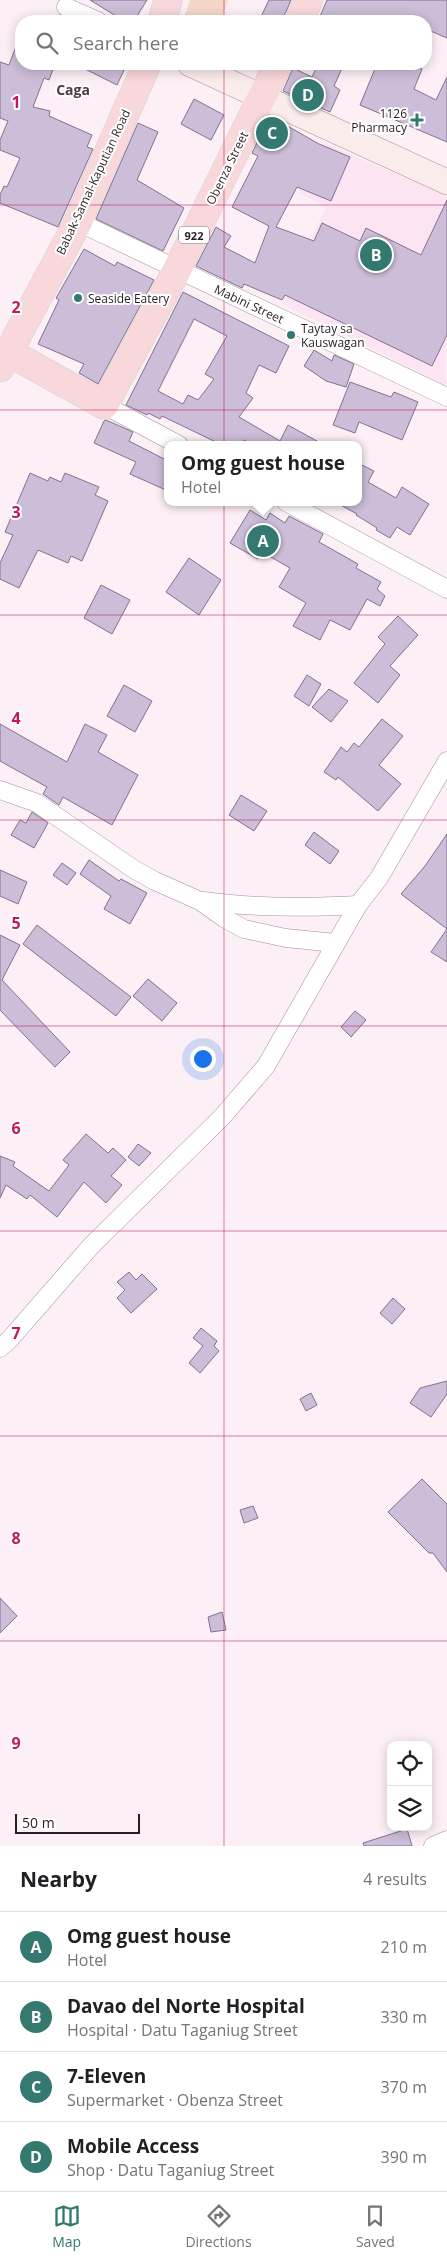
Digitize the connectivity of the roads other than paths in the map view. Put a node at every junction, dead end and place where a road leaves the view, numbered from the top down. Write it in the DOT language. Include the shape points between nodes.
graph roads {
  1 [pos="168,0"];
  2 [pos="309,0"];
  3 [pos="66,7"];
  4 [pos="84,15"];
  5 [pos="164,15"];
  6 [pos="301,15"];
  7 [pos="144,70"];
  8 [pos="203,70"];
  9 [pos="275,70"];
  10 [pos="262,98"];
  11 [pos="447,182"];
  12 [pos="78,222"];
  13 [pos="176,270"];
  14 [pos="4,360"];
  15 [pos="447,397"];
  16 [pos="104,404"];
  17 [pos="172,441"];
  18 [pos="293,506"];
  19 [pos="447,589"];
  20 [pos="447,761"];
  21 [pos="0,790"];
  22 [pos="200,901"];
  23 [pos="358,905"];
  24 [pos="336,943"];
  25 [pos="0,1348"];
  26 [pos="447,1840"];
  27 [pos="433,1846"];
  1 -- 5 [label="main road"];
  2 -- 6 [label="main road"];
  3 -- 4 [label="street"];
  7 -- 12 [label="main road, Babak-Samal-Kaputian Road"];
  8 -- 10 [label="main road"];
  9 -- 10 [label="main road, Obenza Street / 922"];
  10 -- 11 [label="main road"];
  10 -- 13 [label="main road, Obenza Street / 922"];
  12 -- 13 [label="street, Mabini Street"];
  12 -- 14 [label="main road, Babak-Samal-Kaputian Road"];
  13 -- 15 [label="street, Mabini Street"];
  13 -- 16 [label="main road, Obenza Street / 922"];
  14 -- 16 [label="main road, Babak-Samal-Kaputian Road"];
  16 -- 17 [label="street"];
  18 -- 19 [label="street"];
  20 -- 23 [label="street" via="379,878"];
  21 -- 22 [label="street" via="37,803 135,870"];
  22 -- 23 [label="street" via="237,906"];
  22 -- 24 [label="street" via="244,929 286,938"];
  23 -- 24 [label="street"];
  24 -- 25 [label="street" via="266,1066 222,1117 91,1246"];
  26 -- 27 [label="street"];
}
